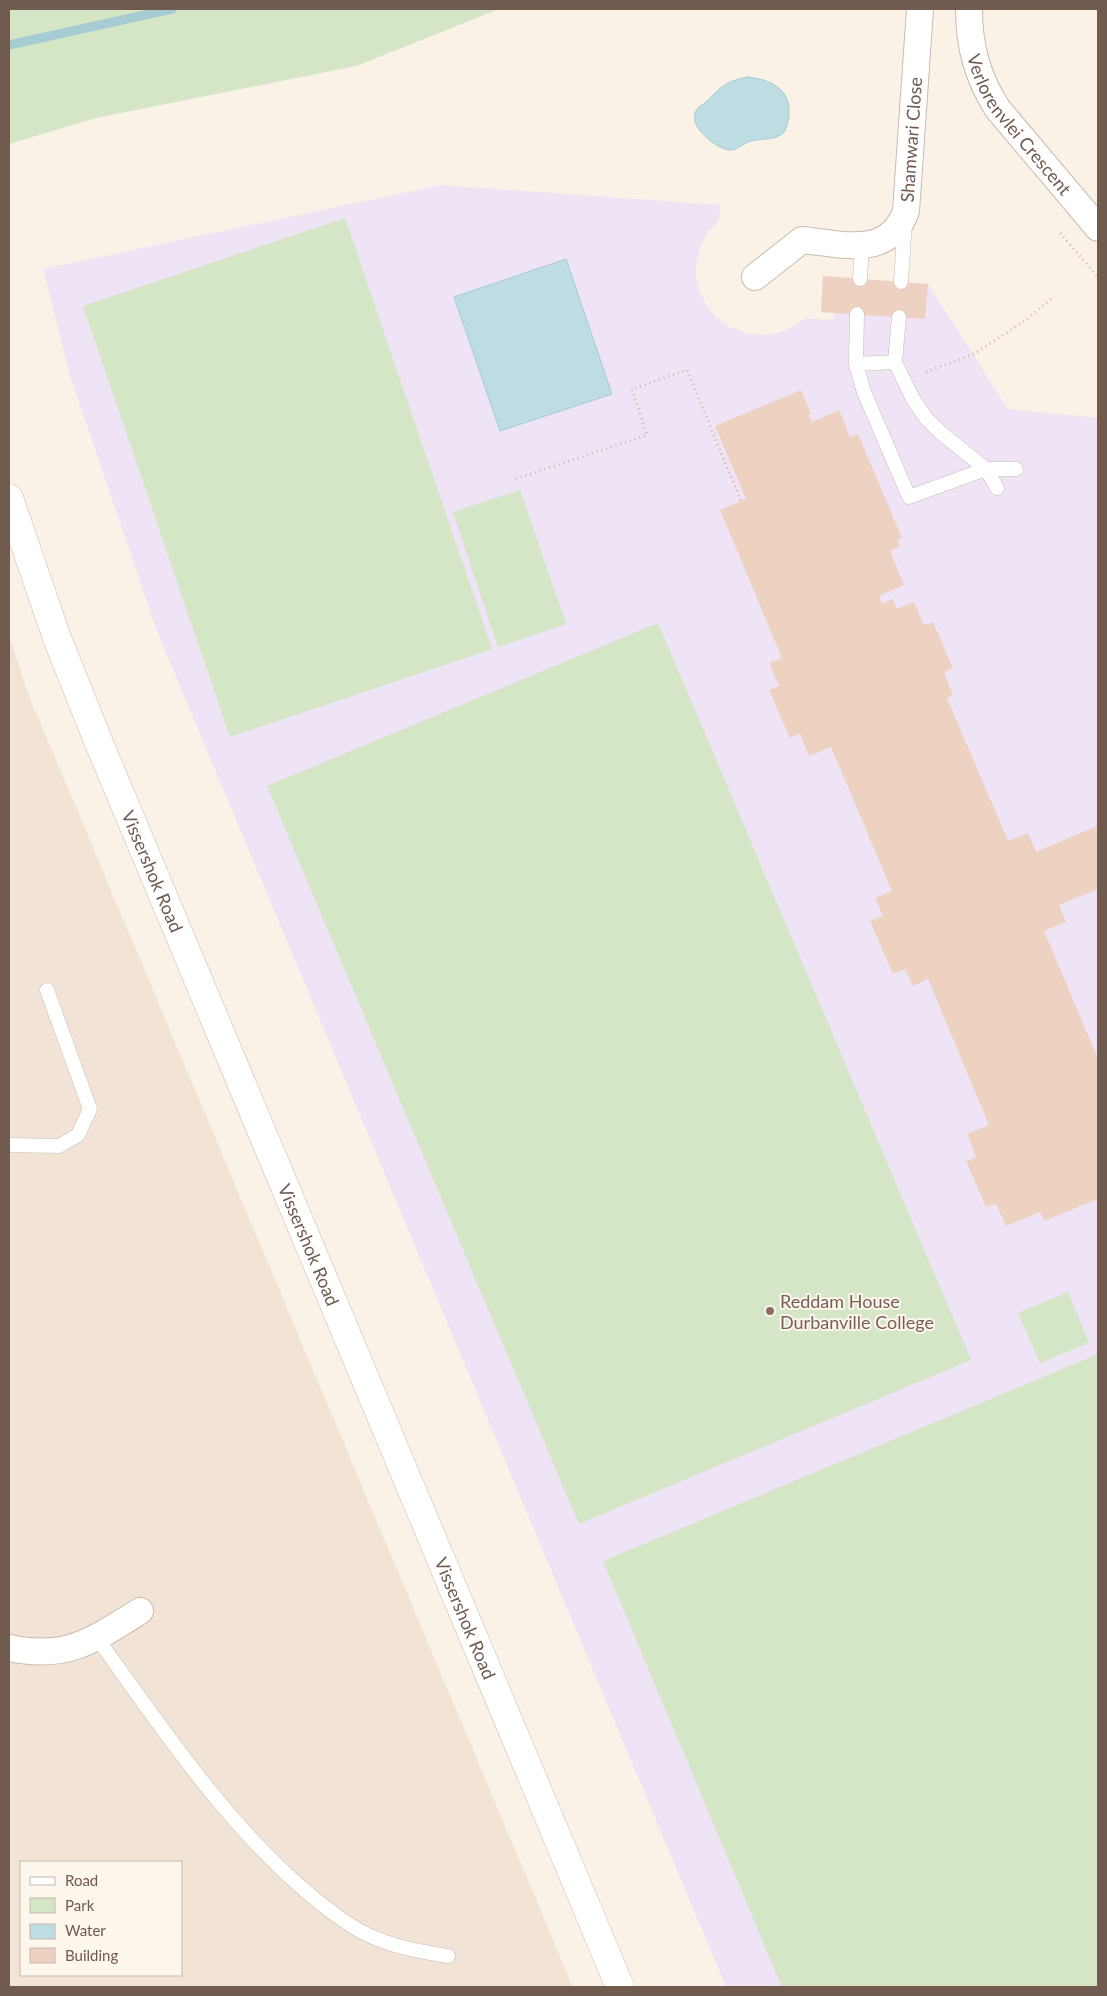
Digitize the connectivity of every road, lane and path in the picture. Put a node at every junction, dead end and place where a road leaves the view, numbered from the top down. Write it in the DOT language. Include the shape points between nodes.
graph roads {
  1 [pos="920,9"];
  2 [pos="969,9"];
  3 [pos="906,211"];
  4 [pos="1098,228"];
  5 [pos="1060,232"];
  6 [pos="862,245"];
  7 [pos="755,277"];
  8 [pos="1098,277"];
  9 [pos="860,279"];
  10 [pos="901,282"];
  11 [pos="1053,297"];
  12 [pos="857,314"];
  13 [pos="899,318"];
  14 [pos="974,354"];
  15 [pos="896,362"];
  16 [pos="856,364"];
  17 [pos="986,469"];
  18 [pos="1016,469"];
  19 [pos="516,479"];
  20 [pos="997,488"];
  21 [pos="9,498"];
  22 [pos="741,501"];
  23 [pos="46,990"];
  24 [pos="9,1145"];
  25 [pos="140,1611"];
  26 [pos="97,1638"];
  27 [pos="9,1648"];
  28 [pos="448,1956"];
  29 [pos="620,1987"];
  1 -- 3 [label="street, Shamwari Close"];
  2 -- 4 [label="street, Verlorenvlei Crescent" via="972,49 985,89 997,108"];
  3 -- 6 [label="street, Shamwari Close" via="895,232 874,244"];
  3 -- 10 [label="lane"];
  5 -- 8 [label="path"];
  6 -- 7 [label="street, Shamwari Close" via="802,240"];
  6 -- 9 [label="lane"];
  11 -- 14 [label="path" via="1026,320"];
  12 -- 16 [label="lane"];
  13 -- 15 [label="lane"];
  15 -- 16 [label="lane"];
  15 -- 17 [label="lane" via="926,418"];
  16 -- 17 [label="lane" via="864,392 909,497"];
  17 -- 18 [label="lane"];
  17 -- 20 [label="lane"];
  19 -- 22 [label="path" via="647,435 632,390 687,370"];
  21 -- 29 [label="main road, Vissershok Road" via="57,638 99,743"];
  23 -- 24 [label="lane" via="90,1109 78,1136 59,1146"];
  25 -- 26 [label="street"];
  26 -- 27 [label="street" via="67,1650 50,1652"];
  26 -- 28 [label="lane" via="192,1768 243,1830 286,1874 330,1912 373,1938 409,1950"];
}
